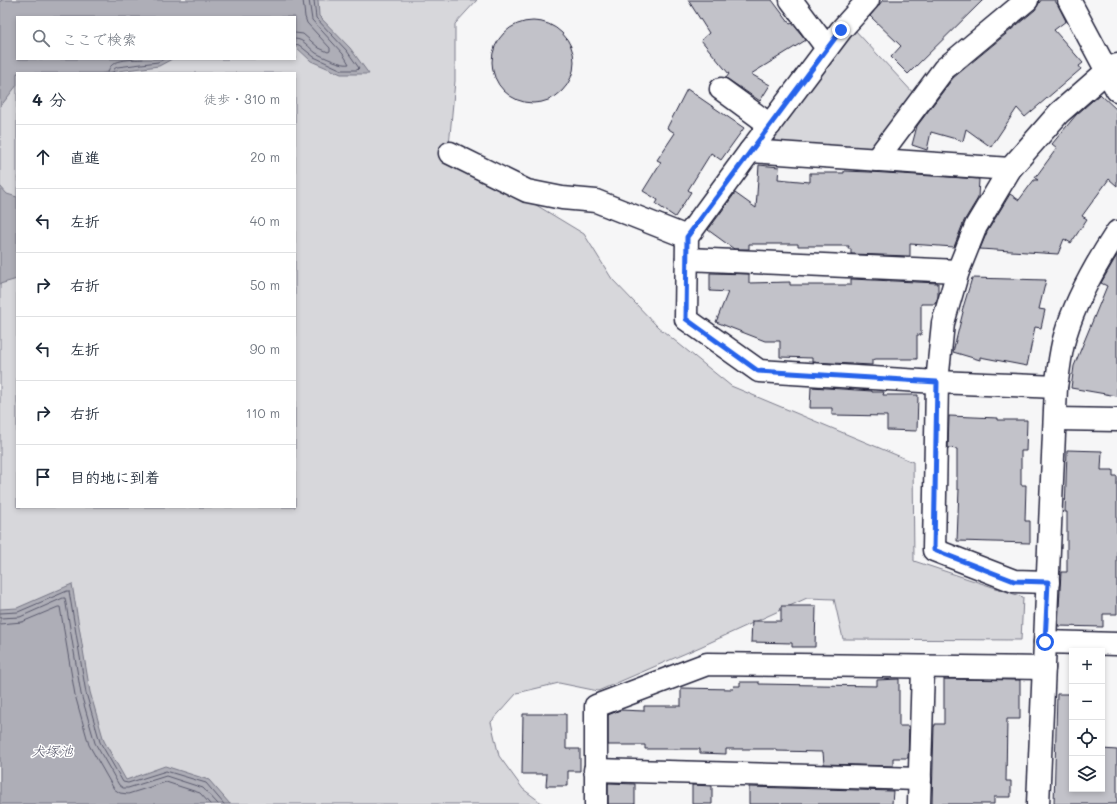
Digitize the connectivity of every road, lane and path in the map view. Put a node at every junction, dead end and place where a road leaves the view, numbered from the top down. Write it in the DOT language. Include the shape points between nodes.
graph roads {
  1 [pos="791,0"];
  2 [pos="868,0"];
  3 [pos="1027,0"];
  4 [pos="1069,0"];
  5 [pos="828,48"];
  6 [pos="1112,68"];
  7 [pos="721,89"];
  8 [pos="1117,90"];
  9 [pos="770,125"];
  10 [pos="750,151"];
  11 [pos="450,153"];
  12 [pos="876,160"];
  13 [pos="1010,169"];
  14 [pos="1117,232"];
  15 [pos="687,237"];
  16 [pos="687,259"];
  17 [pos="958,271"];
  18 [pos="937,382"];
  19 [pos="1056,387"];
  20 [pos="1056,419"];
  21 [pos="1117,420"];
  22 [pos="1048,582"];
  23 [pos="1045,642"];
  24 [pos="1117,644"];
  25 [pos="923,668"];
  26 [pos="1044,668"];
  27 [pos="595,770"];
  28 [pos="920,779"];
  29 [pos="596,804"];
  30 [pos="919,804"];
  31 [pos="1038,804"];
  1 -- 5 [label="street"];
  2 -- 5 [label="street"];
  3 -- 12 [label="street" via="944,68"];
  4 -- 6 [label="street"];
  5 -- 9 [label="street"];
  6 -- 8 [label="street"];
  6 -- 13 [label="street" via="1059,113"];
  7 -- 9 [label="street"];
  9 -- 10 [label="street"];
  10 -- 12 [label="street"];
  10 -- 15 [label="street"];
  11 -- 15 [label="street" via="527,191 596,201"];
  12 -- 13 [label="street"];
  13 -- 17 [label="street" via="976,226"];
  14 -- 19 [label="street" via="1098,260 1065,336"];
  15 -- 16 [label="street"];
  16 -- 17 [label="street"];
  16 -- 18 [label="street" via="686,319 758,371"];
  17 -- 18 [label="street" via="943,323"];
  18 -- 19 [label="street"];
  18 -- 22 [label="street" via="934,550 1014,581"];
  19 -- 20 [label="street"];
  20 -- 21 [label="street"];
  20 -- 22 [label="street"];
  22 -- 23 [label="street"];
  23 -- 24 [label="street"];
  23 -- 26 [label="street"];
  25 -- 26 [label="street"];
  25 -- 27 [label="street" via="706,664 596,706"];
  25 -- 28 [label="street"];
  26 -- 31 [label="street"];
  27 -- 28 [label="street"];
  27 -- 29 [label="street"];
  28 -- 30 [label="street"];
}
